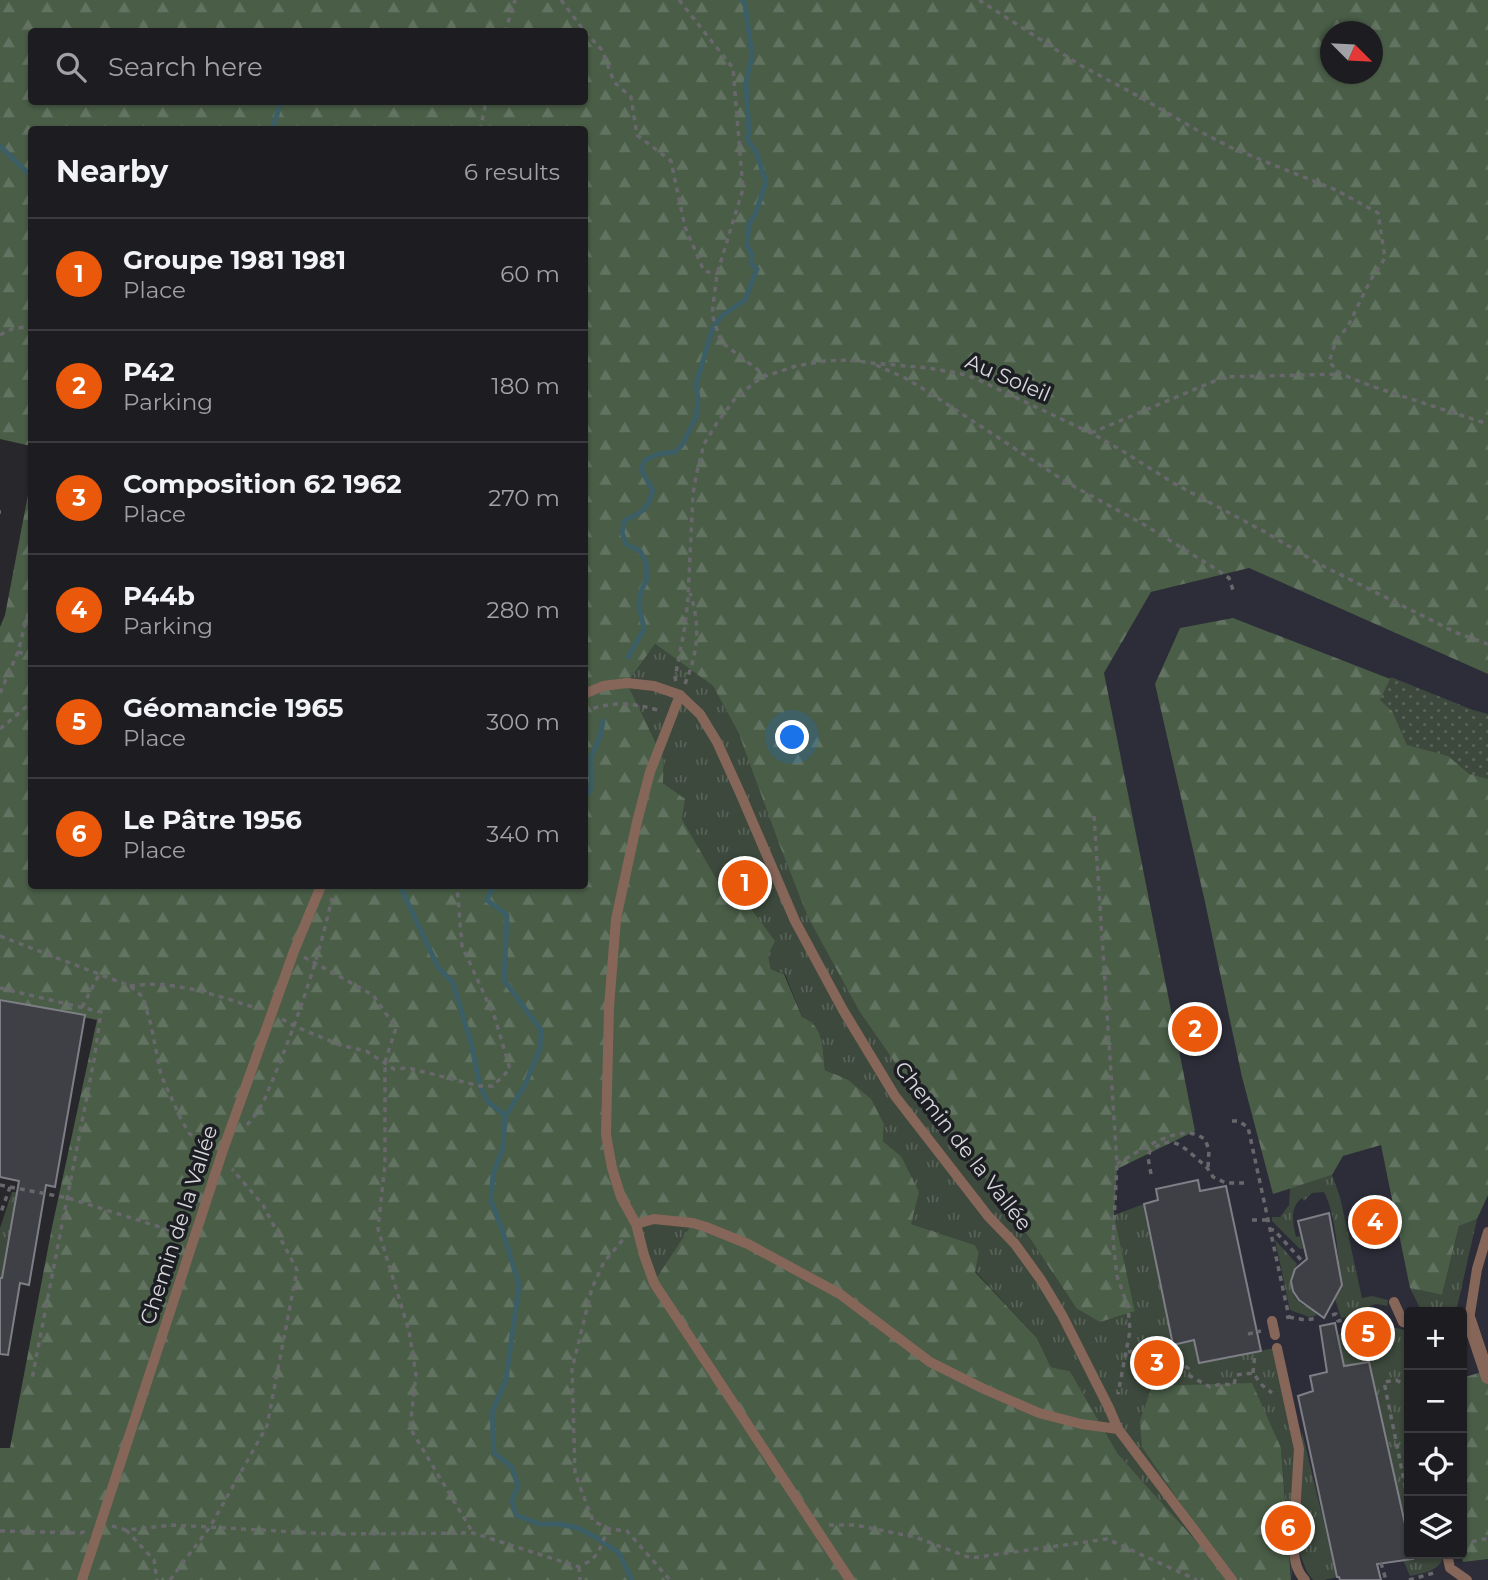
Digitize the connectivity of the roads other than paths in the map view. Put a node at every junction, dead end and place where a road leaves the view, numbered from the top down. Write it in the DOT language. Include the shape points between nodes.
graph roads {
  1 [pos="588,692"];
  2 [pos="680,695"];
  3 [pos="320,889"];
  4 [pos="636,1224"];
  5 [pos="1488,1232"];
  6 [pos="1394,1302"];
  7 [pos="1467,1312"];
  8 [pos="1404,1320"];
  9 [pos="1272,1321"];
  10 [pos="1467,1326"];
  11 [pos="1275,1335"];
  12 [pos="1277,1348"];
  13 [pos="1488,1377"];
  14 [pos="1118,1429"];
  15 [pos="1448,1559"];
  16 [pos="82,1580"];
  17 [pos="850,1580"];
  18 [pos="1232,1580"];
  19 [pos="1305,1580"];
  20 [pos="1467,1580"];
  1 -- 2 [label="lane" via="627,683"];
  2 -- 4 [label="lane" via="650,772 616,919 606,1135 621,1197"];
  2 -- 14 [label="lane, Chemin de la Vallée" via="700,714 717,742 795,921 843,1010 895,1096 1041,1280"];
  3 -- 16 [label="lane, Chemin de la Vallée" via="293,951 223,1150"];
  4 -- 14 [label="lane" via="654,1219 693,1223 748,1244 840,1294 930,1362 984,1390 1039,1413"];
  4 -- 17 [label="lane" via="654,1283"];
  5 -- 7 [label="lane"];
  6 -- 8 [label="lane"];
  9 -- 11 [label="lane"];
  10 -- 13 [label="street"];
  12 -- 19 [label="lane" via="1298,1449 1293,1548"];
  14 -- 18 [label="lane, Chemin de la Vallée"];
  15 -- 20 [label="lane" via="1450,1568"];
}
